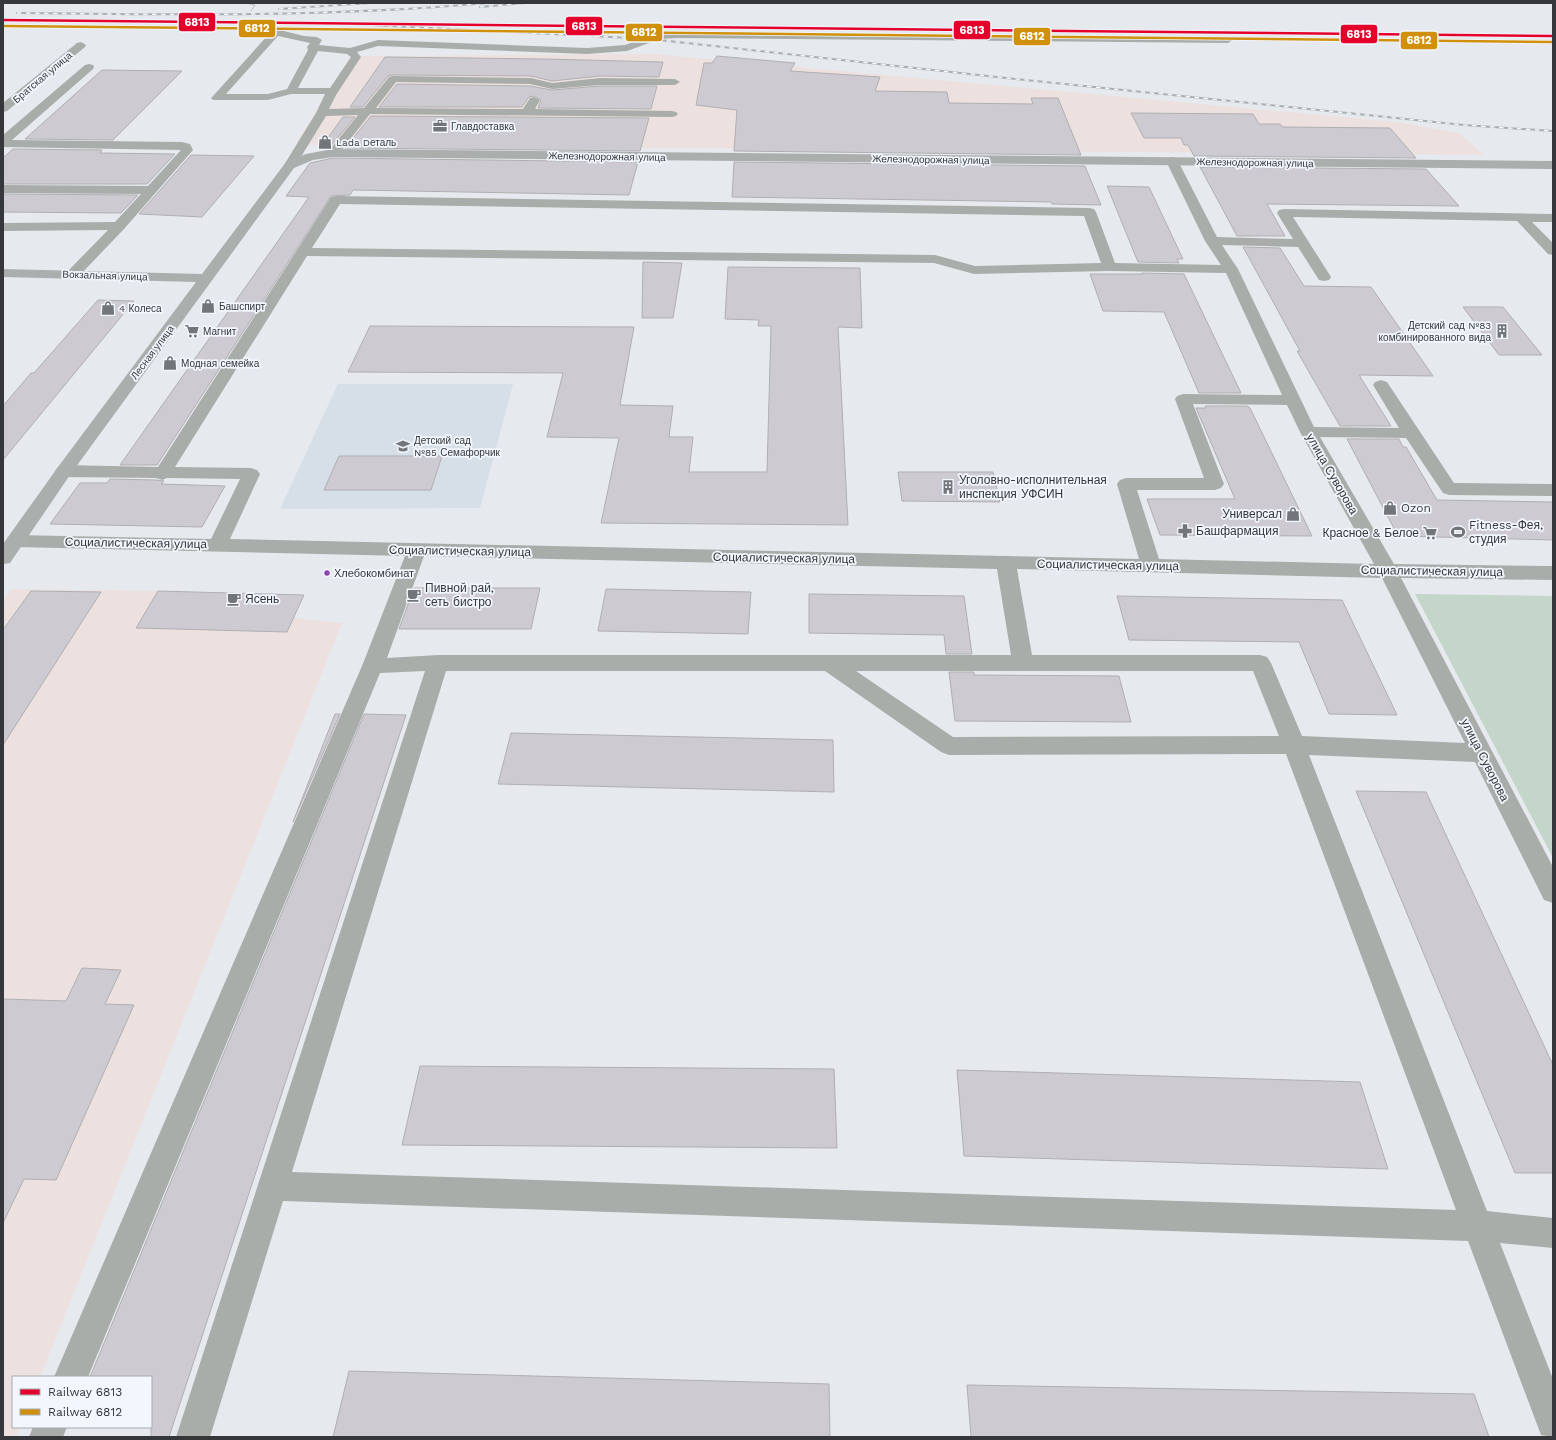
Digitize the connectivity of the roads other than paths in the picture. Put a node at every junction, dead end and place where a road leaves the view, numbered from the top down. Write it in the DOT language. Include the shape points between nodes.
graph roads {
  1 [pos="247,28"];
  2 [pos="276,32"];
  3 [pos="1228,40"];
  4 [pos="81,45"];
  5 [pos="312,47"];
  6 [pos="350,51"];
  7 [pos="89,67"];
  8 [pos="675,82"];
  9 [pos="541,86"];
  10 [pos="291,91"];
  11 [pos="333,91"];
  12 [pos="3,109"];
  13 [pos="368,111"];
  14 [pos="527,112"];
  15 [pos="322,114"];
  16 [pos="672,114"];
  17 [pos="3,142"];
  18 [pos="333,153"];
  19 [pos="1172,161"];
  20 [pos="290,165"];
  21 [pos="1553,165"];
  22 [pos="3,189"];
  23 [pos="151,190"];
  24 [pos="1520,217"];
  25 [pos="1553,218"];
  26 [pos="3,226"];
  27 [pos="119,226"];
  28 [pos="1212,241"];
  29 [pos="1302,243"];
  30 [pos="1553,251"];
  31 [pos="303,252"];
  32 [pos="1110,267"];
  33 [pos="1231,270"];
  34 [pos="3,273"];
  35 [pos="73,274"];
  36 [pos="1324,277"];
  37 [pos="208,278"];
  38 [pos="1381,385"];
  39 [pos="1292,400"];
  40 [pos="1308,432"];
  41 [pos="1411,433"];
  42 [pos="64,472"];
  43 [pos="162,474"];
  44 [pos="1553,490"];
  45 [pos="16,541"];
  46 [pos="218,545"];
  47 [pos="416,551"];
  48 [pos="3,558"];
  49 [pos="1006,562"];
  50 [pos="1151,566"];
  51 [pos="1388,571"];
  52 [pos="1553,572"];
  53 [pos="438,663"];
  54 [pos="829,663"];
  55 [pos="1023,663"];
  56 [pos="373,666"];
  57 [pos="1294,745"];
  58 [pos="1481,753"];
  59 [pos="1553,892"];
  60 [pos="273,1186"];
  61 [pos="1478,1226"];
  62 [pos="1553,1233"];
  63 [pos="71,1376"];
  64 [pos="1553,1423"];
  65 [pos="193,1437"];
  1 -- 2 [label="street"];
  2 -- 5 [label="street" via="317,40"];
  2 -- 10 [label="street" via="217,98 268,97"];
  3 -- 6 [label="street" via="677,35 659,36 627,48 587,51 378,43"];
  4 -- 12 [label="street, Братская улица"];
  5 -- 6 [label="street"];
  5 -- 10 [label="street" via="314,50"];
  6 -- 11 [label="street" via="356,57"];
  7 -- 17 [label="street"];
  8 -- 9 [label="street" via="588,82 566,86"];
  9 -- 13 [label="street" via="531,81 393,79"];
  9 -- 14 [label="street"];
  10 -- 11 [label="street"];
  11 -- 15 [label="street"];
  13 -- 14 [label="street"];
  13 -- 15 [label="street"];
  13 -- 18 [label="street"];
  14 -- 16 [label="street"];
  15 -- 20 [label="street"];
  17 -- 23 [label="street" via="186,147 185,153"];
  18 -- 19 [label="main road, Железнодорожная улица"];
  18 -- 20 [label="main road, Железнодорожная улица" via="310,157"];
  19 -- 21 [label="main road, Железнодорожная улица"];
  19 -- 28 [label="street, улица Суворова"];
  20 -- 37 [label="main road, Лесная улица"];
  22 -- 23 [label="street"];
  23 -- 27 [label="street"];
  24 -- 25 [label="street"];
  24 -- 29 [label="street" via="1284,213"];
  24 -- 30 [label="street"];
  26 -- 27 [label="street"];
  27 -- 35 [label="street"];
  28 -- 29 [label="street"];
  28 -- 33 [label="street, улица Суворова"];
  29 -- 36 [label="street"];
  31 -- 32 [label="street" via="935,259 974,270"];
  31 -- 32 [label="street" via="336,200 1089,212"];
  31 -- 43 [label="street"];
  32 -- 33 [label="street"];
  33 -- 39 [label="street, улица Суворова"];
  34 -- 35 [label="main road, Вокзальная улица"];
  35 -- 37 [label="main road, Вокзальная улица"];
  37 -- 42 [label="main road, Лесная улица"];
  38 -- 41 [label="street"];
  39 -- 40 [label="street, улица Суворова"];
  39 -- 50 [label="street" via="1183,399 1215,484 1126,484"];
  40 -- 41 [label="street"];
  40 -- 51 [label="street, улица Суворова"];
  41 -- 44 [label="street" via="1449,489"];
  42 -- 43 [label="street"];
  42 -- 45 [label="main road, Лесная улица"];
  43 -- 46 [label="street" via="251,474"];
  45 -- 46 [label="street, Социалистическая улица"];
  45 -- 48 [label="main road, Лесная улица"];
  46 -- 47 [label="street, Социалистическая улица"];
  47 -- 49 [label="street, Социалистическая улица"];
  47 -- 56 [label="street"];
  49 -- 50 [label="street, Социалистическая улица"];
  49 -- 55 [label="street"];
  50 -- 51 [label="street, Социалистическая улица"];
  51 -- 52 [label="street, Социалистическая улица"];
  51 -- 58 [label="street, улица Суворова"];
  53 -- 54 [label="street"];
  53 -- 56 [label="street"];
  53 -- 60 [label="street"];
  54 -- 55 [label="street"];
  54 -- 57 [label="street" via="949,746"];
  55 -- 57 [label="street" via="1260,663"];
  56 -- 63 [label="street"];
  57 -- 58 [label="street"];
  57 -- 61 [label="street"];
  58 -- 59 [label="street, улица Суворова"];
  60 -- 61 [label="street"];
  60 -- 65 [label="street"];
  61 -- 62 [label="street"];
  61 -- 64 [label="street"];
}
